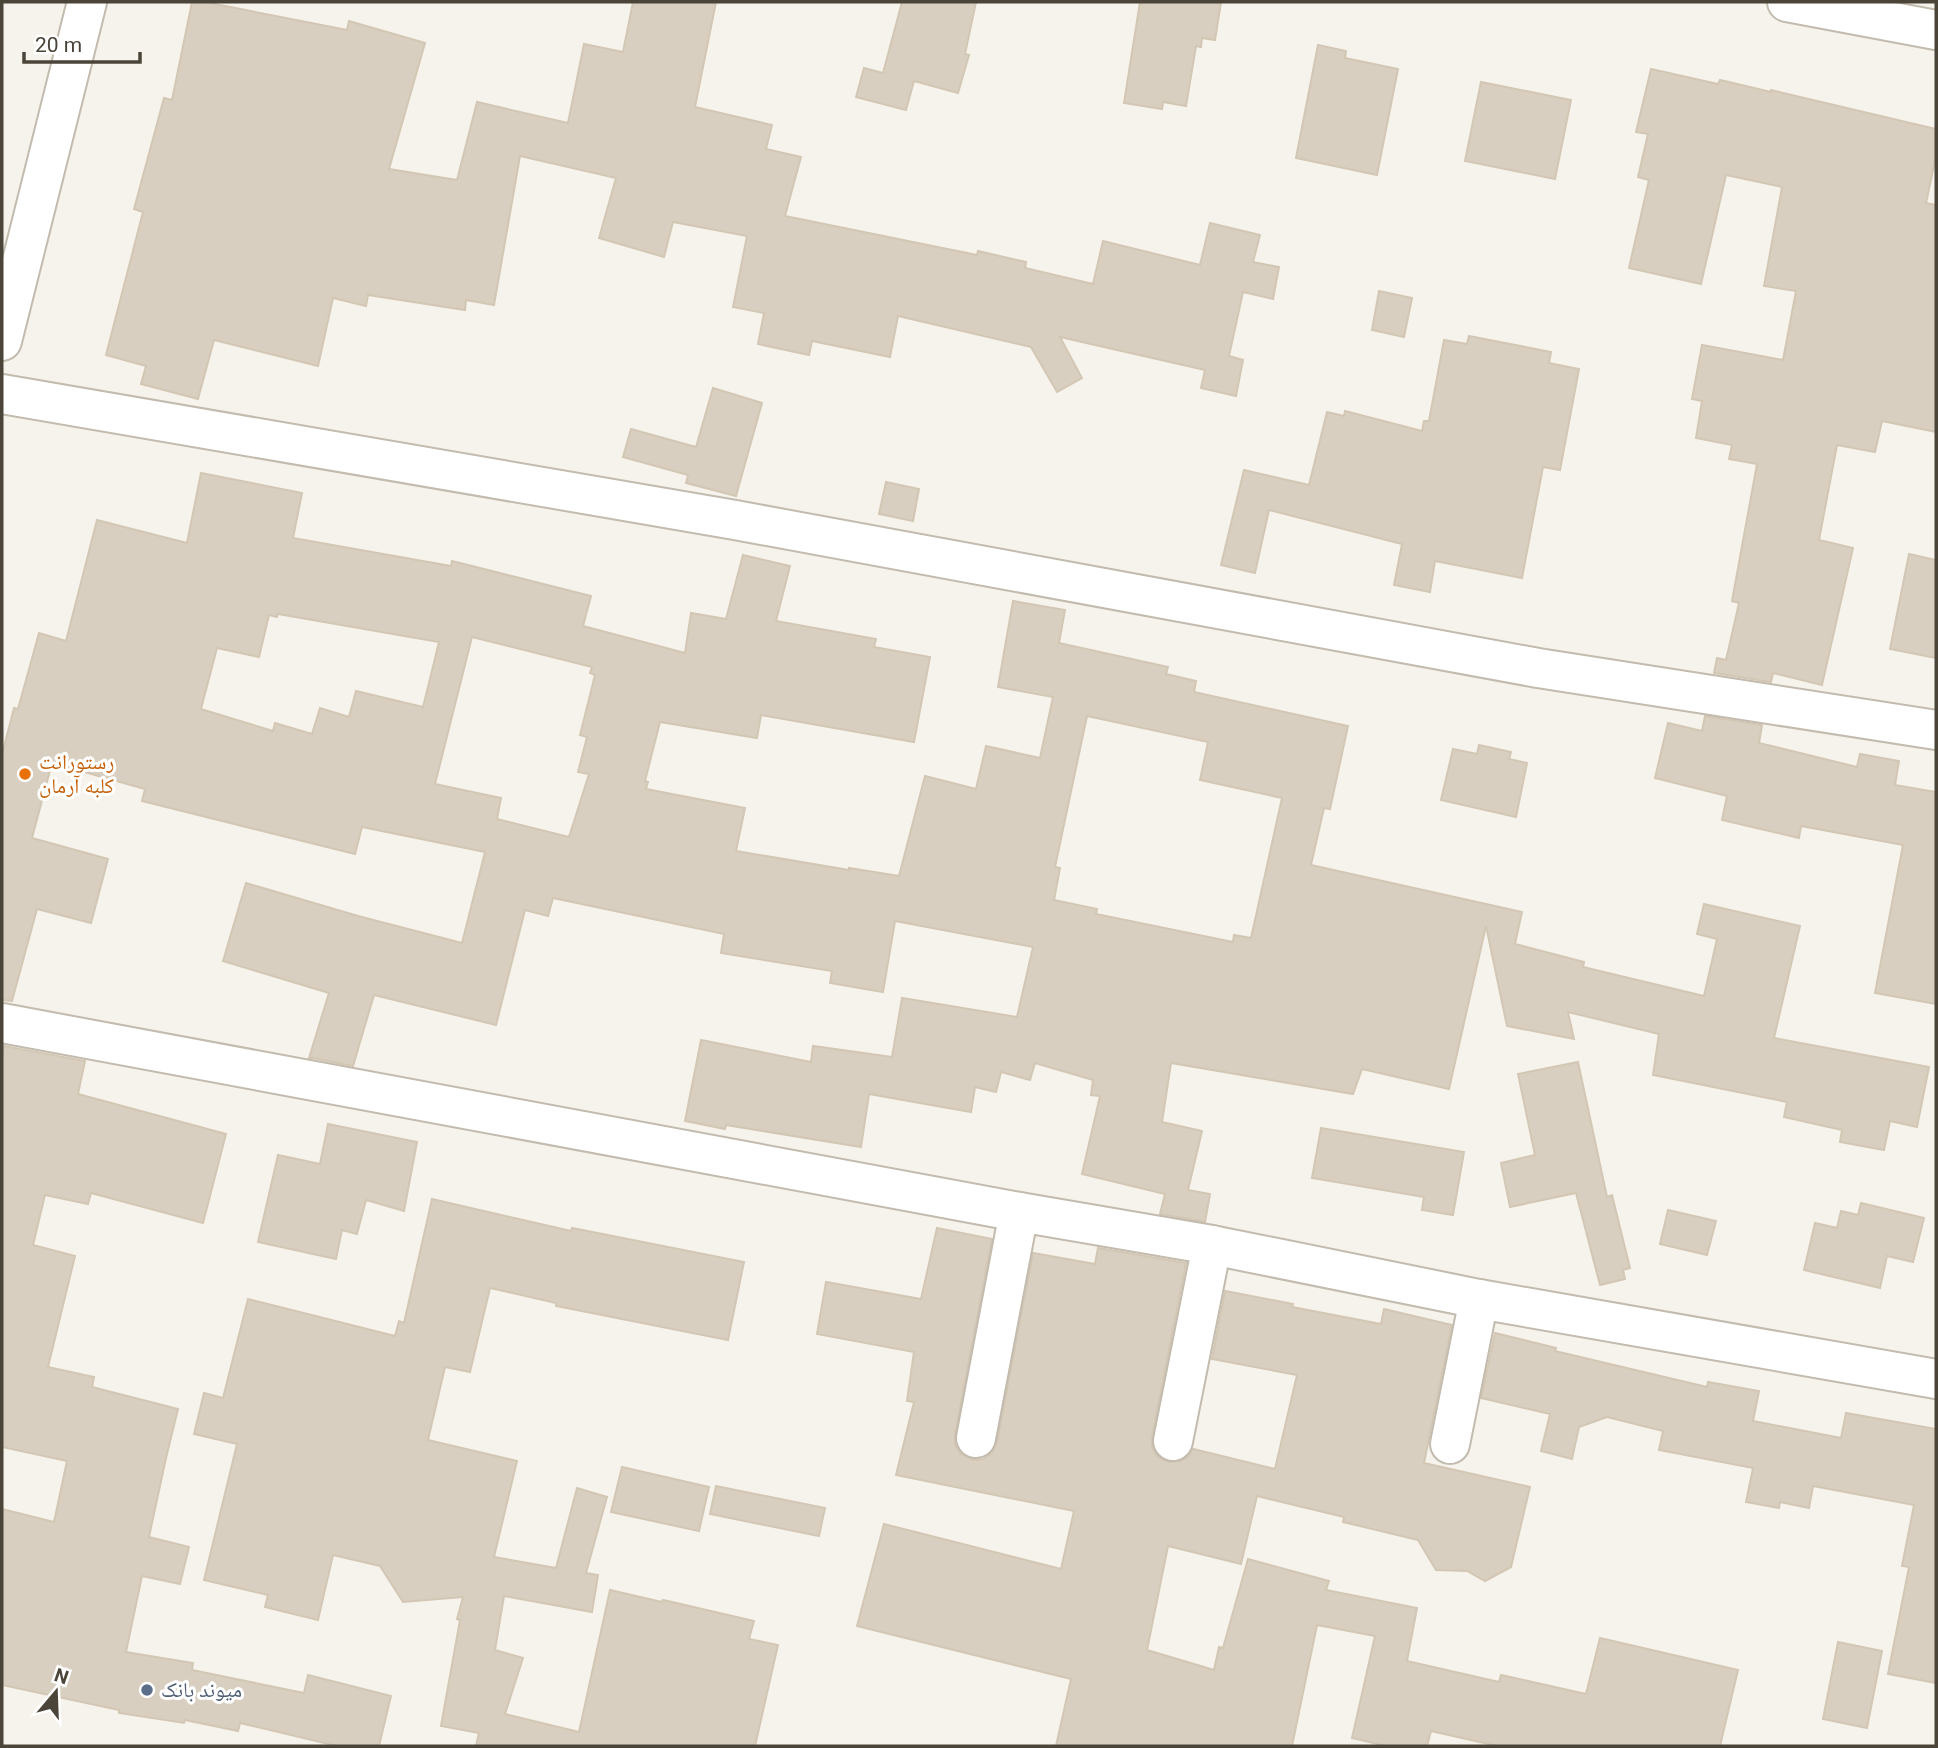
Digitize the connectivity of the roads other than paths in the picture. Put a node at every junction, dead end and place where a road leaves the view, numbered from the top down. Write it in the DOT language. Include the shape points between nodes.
graph roads {
  1 [pos="87,2"];
  2 [pos="1787,2"];
  3 [pos="1936,30"];
  4 [pos="2,341"];
  5 [pos="2,394"];
  6 [pos="1936,730"];
  7 [pos="2,1023"];
  8 [pos="1019,1212"];
  9 [pos="1212,1245"];
  10 [pos="1479,1299"];
  11 [pos="1936,1379"];
  12 [pos="976,1438"];
  13 [pos="1173,1441"];
  14 [pos="1451,1444"];
  1 -- 4 [label="street"];
  2 -- 3 [label="street"];
  5 -- 6 [label="street" via="722,517 1538,668"];
  7 -- 8 [label="street"];
  8 -- 9 [label="street"];
  8 -- 12 [label="street"];
  9 -- 10 [label="street"];
  9 -- 13 [label="street"];
  10 -- 11 [label="street"];
  10 -- 14 [label="street"];
}
